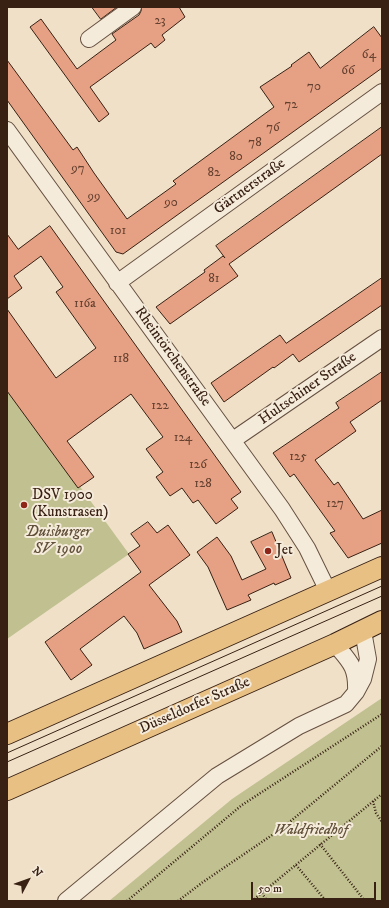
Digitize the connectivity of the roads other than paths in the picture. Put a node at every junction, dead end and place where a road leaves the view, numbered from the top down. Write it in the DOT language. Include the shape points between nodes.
graph roads {
  1 [pos="133,7"];
  2 [pos="89,39"];
  3 [pos="382,92"];
  4 [pos="7,130"];
  5 [pos="117,283"];
  6 [pos="382,338"];
  7 [pos="233,440"];
  8 [pos="382,567"];
  9 [pos="328,591"];
  10 [pos="382,622"];
  11 [pos="363,631"];
  12 [pos="335,644"];
  13 [pos="356,692"];
  14 [pos="7,734"];
  15 [pos="7,790"];
  16 [pos="66,901"];
  1 -- 2 [label="street"];
  3 -- 5 [label="street, Gärtnerstraße"];
  4 -- 5 [label="street, Rheintörchenstraße"];
  5 -- 7 [label="street, Rheintörchenstraße"];
  6 -- 7 [label="street, Hultschiner Straße"];
  7 -- 9 [label="street, Rheintörchenstraße" via="307,548"];
  8 -- 9 [label="main road"];
  9 -- 14 [label="main road"];
  10 -- 11 [label="main road, Düsseldorfer Straße"];
  11 -- 12 [label="main road, Düsseldorfer Straße"];
  11 -- 13 [label="street" via="368,659 364,679"];
  12 -- 13 [label="street" via="354,667"];
  12 -- 15 [label="main road, Düsseldorfer Straße"];
  13 -- 16 [label="street" via="346,704 299,726 217,776"];
}
